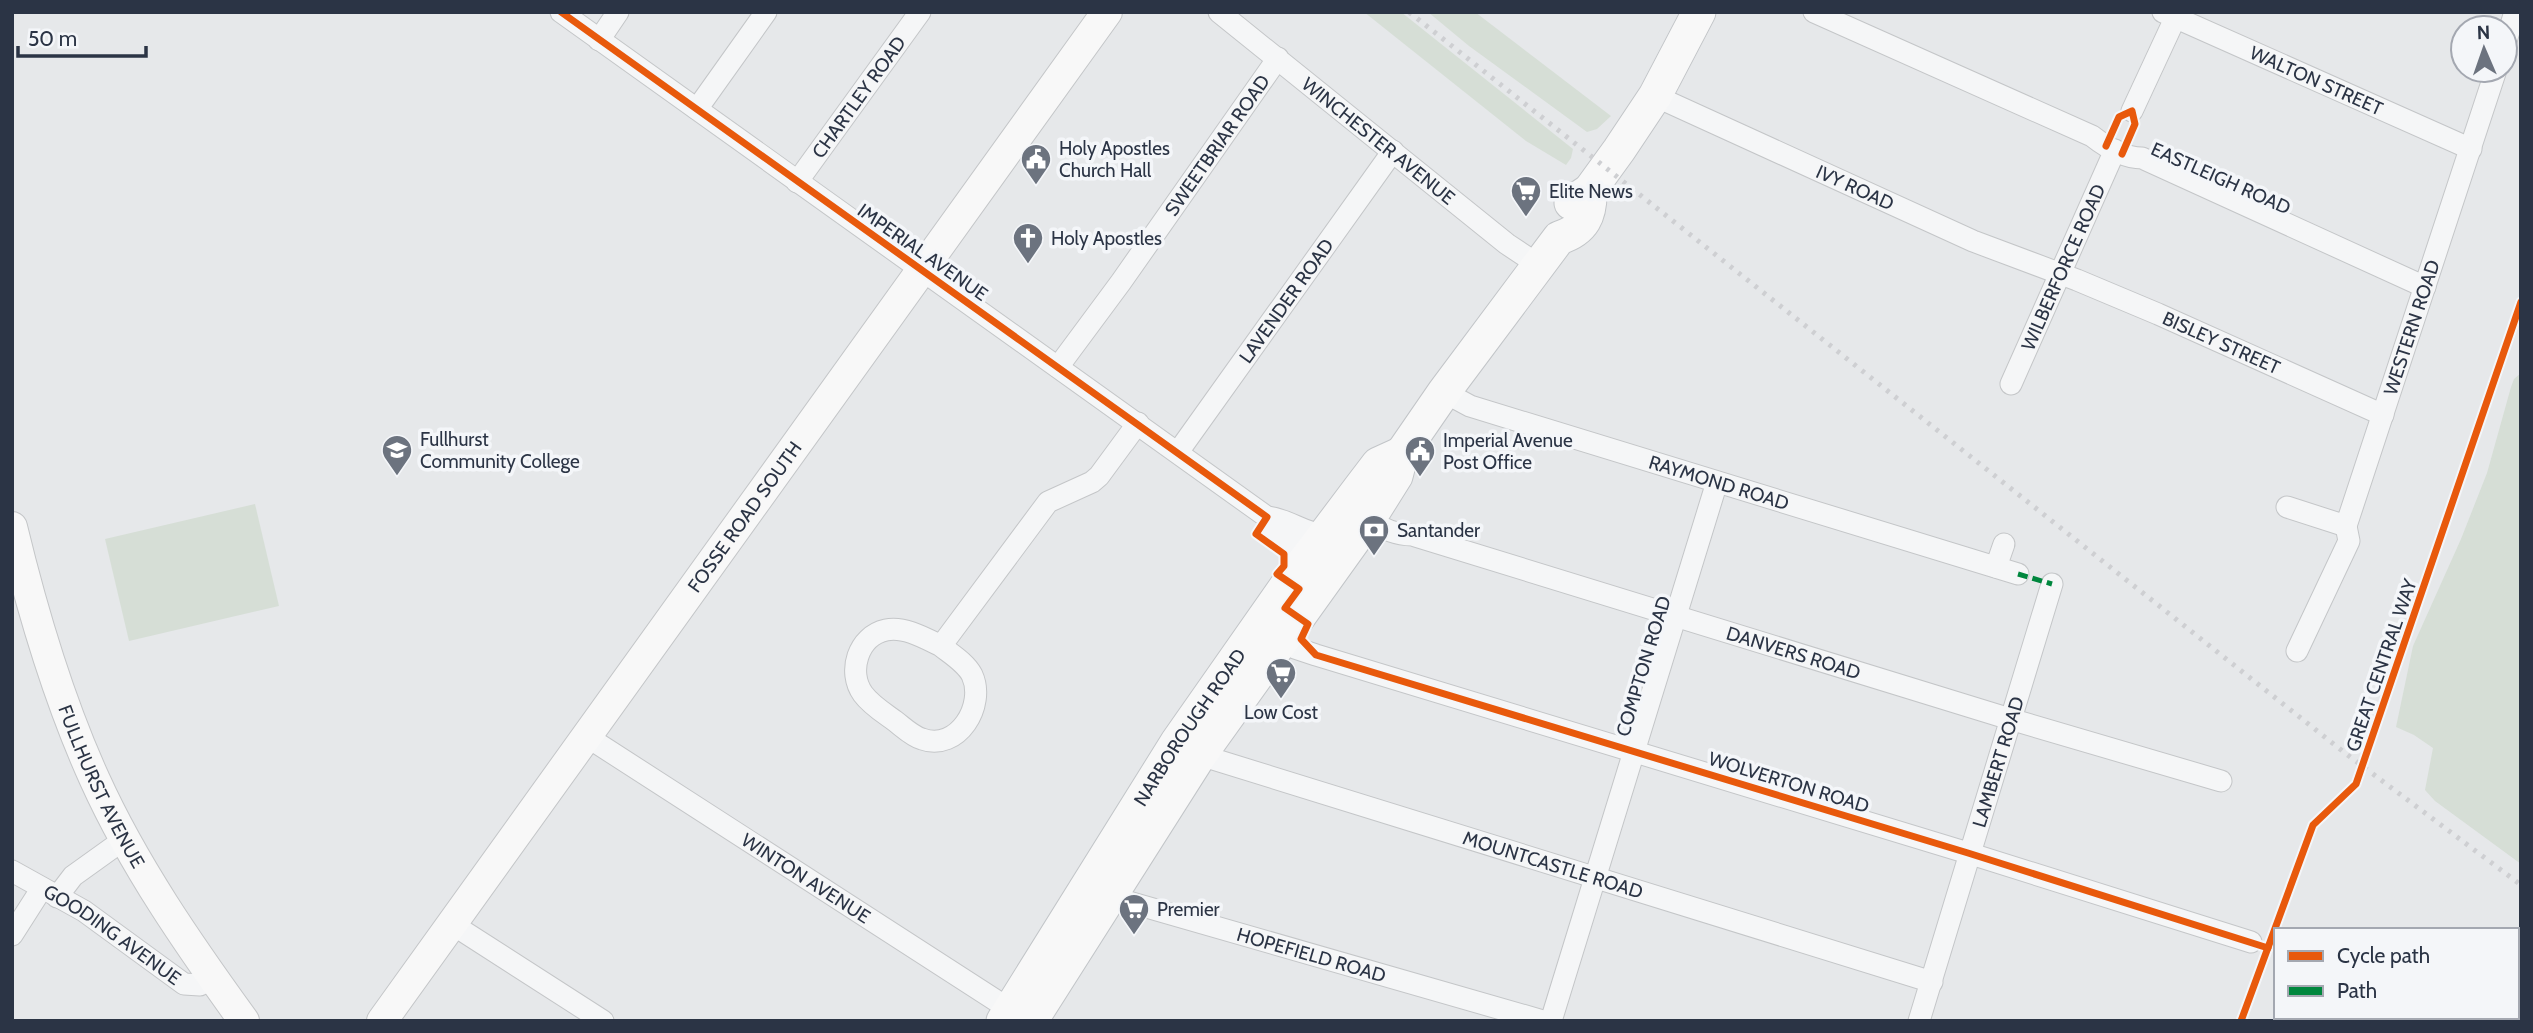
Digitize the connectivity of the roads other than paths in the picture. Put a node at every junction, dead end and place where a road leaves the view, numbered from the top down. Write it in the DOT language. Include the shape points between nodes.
graph roads {
  1 [pos="561,12"];
  2 [pos="618,12"];
  3 [pos="766,12"];
  4 [pos="920,12"];
  5 [pos="1107,12"];
  6 [pos="1219,12"];
  7 [pos="1699,12"];
  8 [pos="1814,12"];
  9 [pos="2172,14"];
  10 [pos="599,40"];
  11 [pos="1278,58"];
  12 [pos="2492,84"];
  13 [pos="1655,96"];
  14 [pos="697,109"];
  15 [pos="2132,111"];
  16 [pos="2471,149"];
  17 [pos="2115,150"];
  18 [pos="1393,151"];
  19 [pos="796,182"];
  20 [pos="1540,266"];
  21 [pos="921,271"];
  22 [pos="2060,273"];
  23 [pos="2425,287"];
  24 [pos="1058,367"];
  25 [pos="2011,384"];
  26 [pos="1444,392"];
  27 [pos="2383,415"];
  28 [pos="1138,423"];
  29 [pos="1178,452"];
  30 [pos="1402,453"];
  31 [pos="1717,482"];
  32 [pos="2287,507"];
  33 [pos="1369,519"];
  34 [pos="2346,526"];
  35 [pos="12,527"];
  36 [pos="2004,544"];
  37 [pos="1324,549"];
  38 [pos="1996,567"];
  39 [pos="2018,574"];
  40 [pos="2052,584"];
  41 [pos="1675,617"];
  42 [pos="1281,640"];
  43 [pos="941,646"];
  44 [pos="2297,651"];
  45 [pos="2010,719"];
  46 [pos="586,736"];
  47 [pos="1189,749"];
  48 [pos="1634,751"];
  49 [pos="2221,781"];
  50 [pos="126,838"];
  51 [pos="1968,853"];
  52 [pos="12,872"];
  53 [pos="1594,878"];
  54 [pos="50,892"];
  55 [pos="1095,896"];
  56 [pos="452,924"];
  57 [pos="12,934"];
  58 [pos="2252,943"];
  59 [pos="212,978"];
  60 [pos="1931,982"];
  61 [pos="1018,1018"];
  62 [pos="244,1021"];
  63 [pos="382,1021"];
  64 [pos="603,1021"];
  65 [pos="1544,1021"];
  66 [pos="1551,1021"];
  67 [pos="1919,1021"];
  1 -- 10 [label="street, IMPERIAL AVENUE"];
  2 -- 10 [label="street"];
  3 -- 14 [label="street"];
  4 -- 19 [label="street, CHARTLEY ROAD"];
  5 -- 21 [label="street, FOSSE ROAD SOUTH"];
  6 -- 11 [label="street, WINCHESTER AVENUE"];
  7 -- 13 [label="main road, NARBOROUGH ROAD"];
  8 -- 17 [label="street, EASTLEIGH ROAD"];
  9 -- 15 [label="street"];
  9 -- 16 [label="street, WALTON STREET"];
  10 -- 14 [label="street, IMPERIAL AVENUE"];
  11 -- 18 [label="street, WINCHESTER AVENUE"];
  11 -- 24 [label="street, SWEETBRIAR ROAD"];
  12 -- 16 [label="street, WESTERN ROAD"];
  13 -- 20 [label="main road, NARBOROUGH ROAD" via="1590,190 1572,202 1557,224 1559,238"];
  13 -- 22 [label="street, IVY ROAD" via="1973,241"];
  14 -- 19 [label="street, IMPERIAL AVENUE"];
  16 -- 23 [label="street, WESTERN ROAD"];
  17 -- 22 [label="street, WILBERFORCE ROAD"];
  17 -- 23 [label="street, EASTLEIGH ROAD" via="2142,158"];
  18 -- 20 [label="street, WINCHESTER AVENUE"];
  18 -- 29 [label="street, LAVENDER ROAD"];
  19 -- 21 [label="street, IMPERIAL AVENUE"];
  20 -- 26 [label="main road, NARBOROUGH ROAD"];
  21 -- 24 [label="street, IMPERIAL AVENUE"];
  21 -- 46 [label="street, FOSSE ROAD SOUTH"];
  22 -- 25 [label="street, WILBERFORCE ROAD"];
  22 -- 27 [label="street, BISLEY STREET"];
  23 -- 27 [label="street, WESTERN ROAD"];
  24 -- 28 [label="street, IMPERIAL AVENUE"];
  26 -- 30 [label="main road, NARBOROUGH ROAD"];
  26 -- 31 [label="street, RAYMOND ROAD" via="1470,406"];
  27 -- 34 [label="street, WESTERN ROAD"];
  28 -- 29 [label="street, IMPERIAL AVENUE"];
  28 -- 43 [label="street" via="1099,477 1048,502"];
  29 -- 37 [label="street, IMPERIAL AVENUE" via="1267,517 1271,531"];
  30 -- 33 [label="main road, NARBOROUGH ROAD" via="1396,476"];
  30 -- 37 [label="main road, NARBOROUGH ROAD" via="1378,464"];
  31 -- 38 [label="street, RAYMOND ROAD"];
  31 -- 41 [label="street, COMPTON ROAD"];
  32 -- 34 [label="street"];
  33 -- 37 [label="main road, NARBOROUGH ROAD"];
  33 -- 41 [label="street, DANVERS ROAD" via="1401,535"];
  34 -- 44 [label="street, WESTERN ROAD" via="2349,541"];
  35 -- 50 [label="street, FULLHURST AVENUE" via="56,684 96,782"];
  36 -- 38 [label="street"];
  37 -- 42 [label="main road, NARBOROUGH ROAD"];
  37 -- 47 [label="main road, NARBOROUGH ROAD"];
  38 -- 39 [label="street, RAYMOND ROAD"];
  40 -- 45 [label="street, LAMBERT ROAD"];
  41 -- 45 [label="street, DANVERS ROAD"];
  41 -- 48 [label="street, COMPTON ROAD"];
  42 -- 47 [label="main road, NARBOROUGH ROAD"];
  42 -- 48 [label="street, WOLVERTON ROAD" via="1316,655"];
  43 -- 43 [label="street" via="968,668 976,695 964,727 933,741 914,735 869,702 861,692 856,661 867,640 886,629"];
  45 -- 49 [label="street, DANVERS ROAD"];
  45 -- 51 [label="street, LAMBERT ROAD"];
  46 -- 56 [label="street, FOSSE ROAD SOUTH"];
  46 -- 61 [label="street, WINTON AVENUE"];
  47 -- 53 [label="street, MOUNTCASTLE ROAD"];
  47 -- 55 [label="main road, NARBOROUGH ROAD"];
  48 -- 51 [label="street, WOLVERTON ROAD"];
  48 -- 53 [label="street, COMPTON ROAD"];
  50 -- 54 [label="street"];
  50 -- 59 [label="street, FULLHURST AVENUE"];
  51 -- 58 [label="street, WOLVERTON ROAD"];
  51 -- 60 [label="street, LAMBERT ROAD"];
  52 -- 54 [label="street, GOODING AVENUE"];
  53 -- 60 [label="street, MOUNTCASTLE ROAD"];
  53 -- 66 [label="street, COMPTON ROAD"];
  54 -- 57 [label="street"];
  54 -- 59 [label="street, GOODING AVENUE" via="84,911 184,984 200,985"];
  55 -- 61 [label="main road, NARBOROUGH ROAD"];
  55 -- 65 [label="street, HOPEFIELD ROAD"];
  56 -- 63 [label="street, FOSSE ROAD SOUTH"];
  56 -- 64 [label="street"];
  59 -- 62 [label="street, FULLHURST AVENUE"];
  60 -- 67 [label="street, LAMBERT ROAD"];
}
